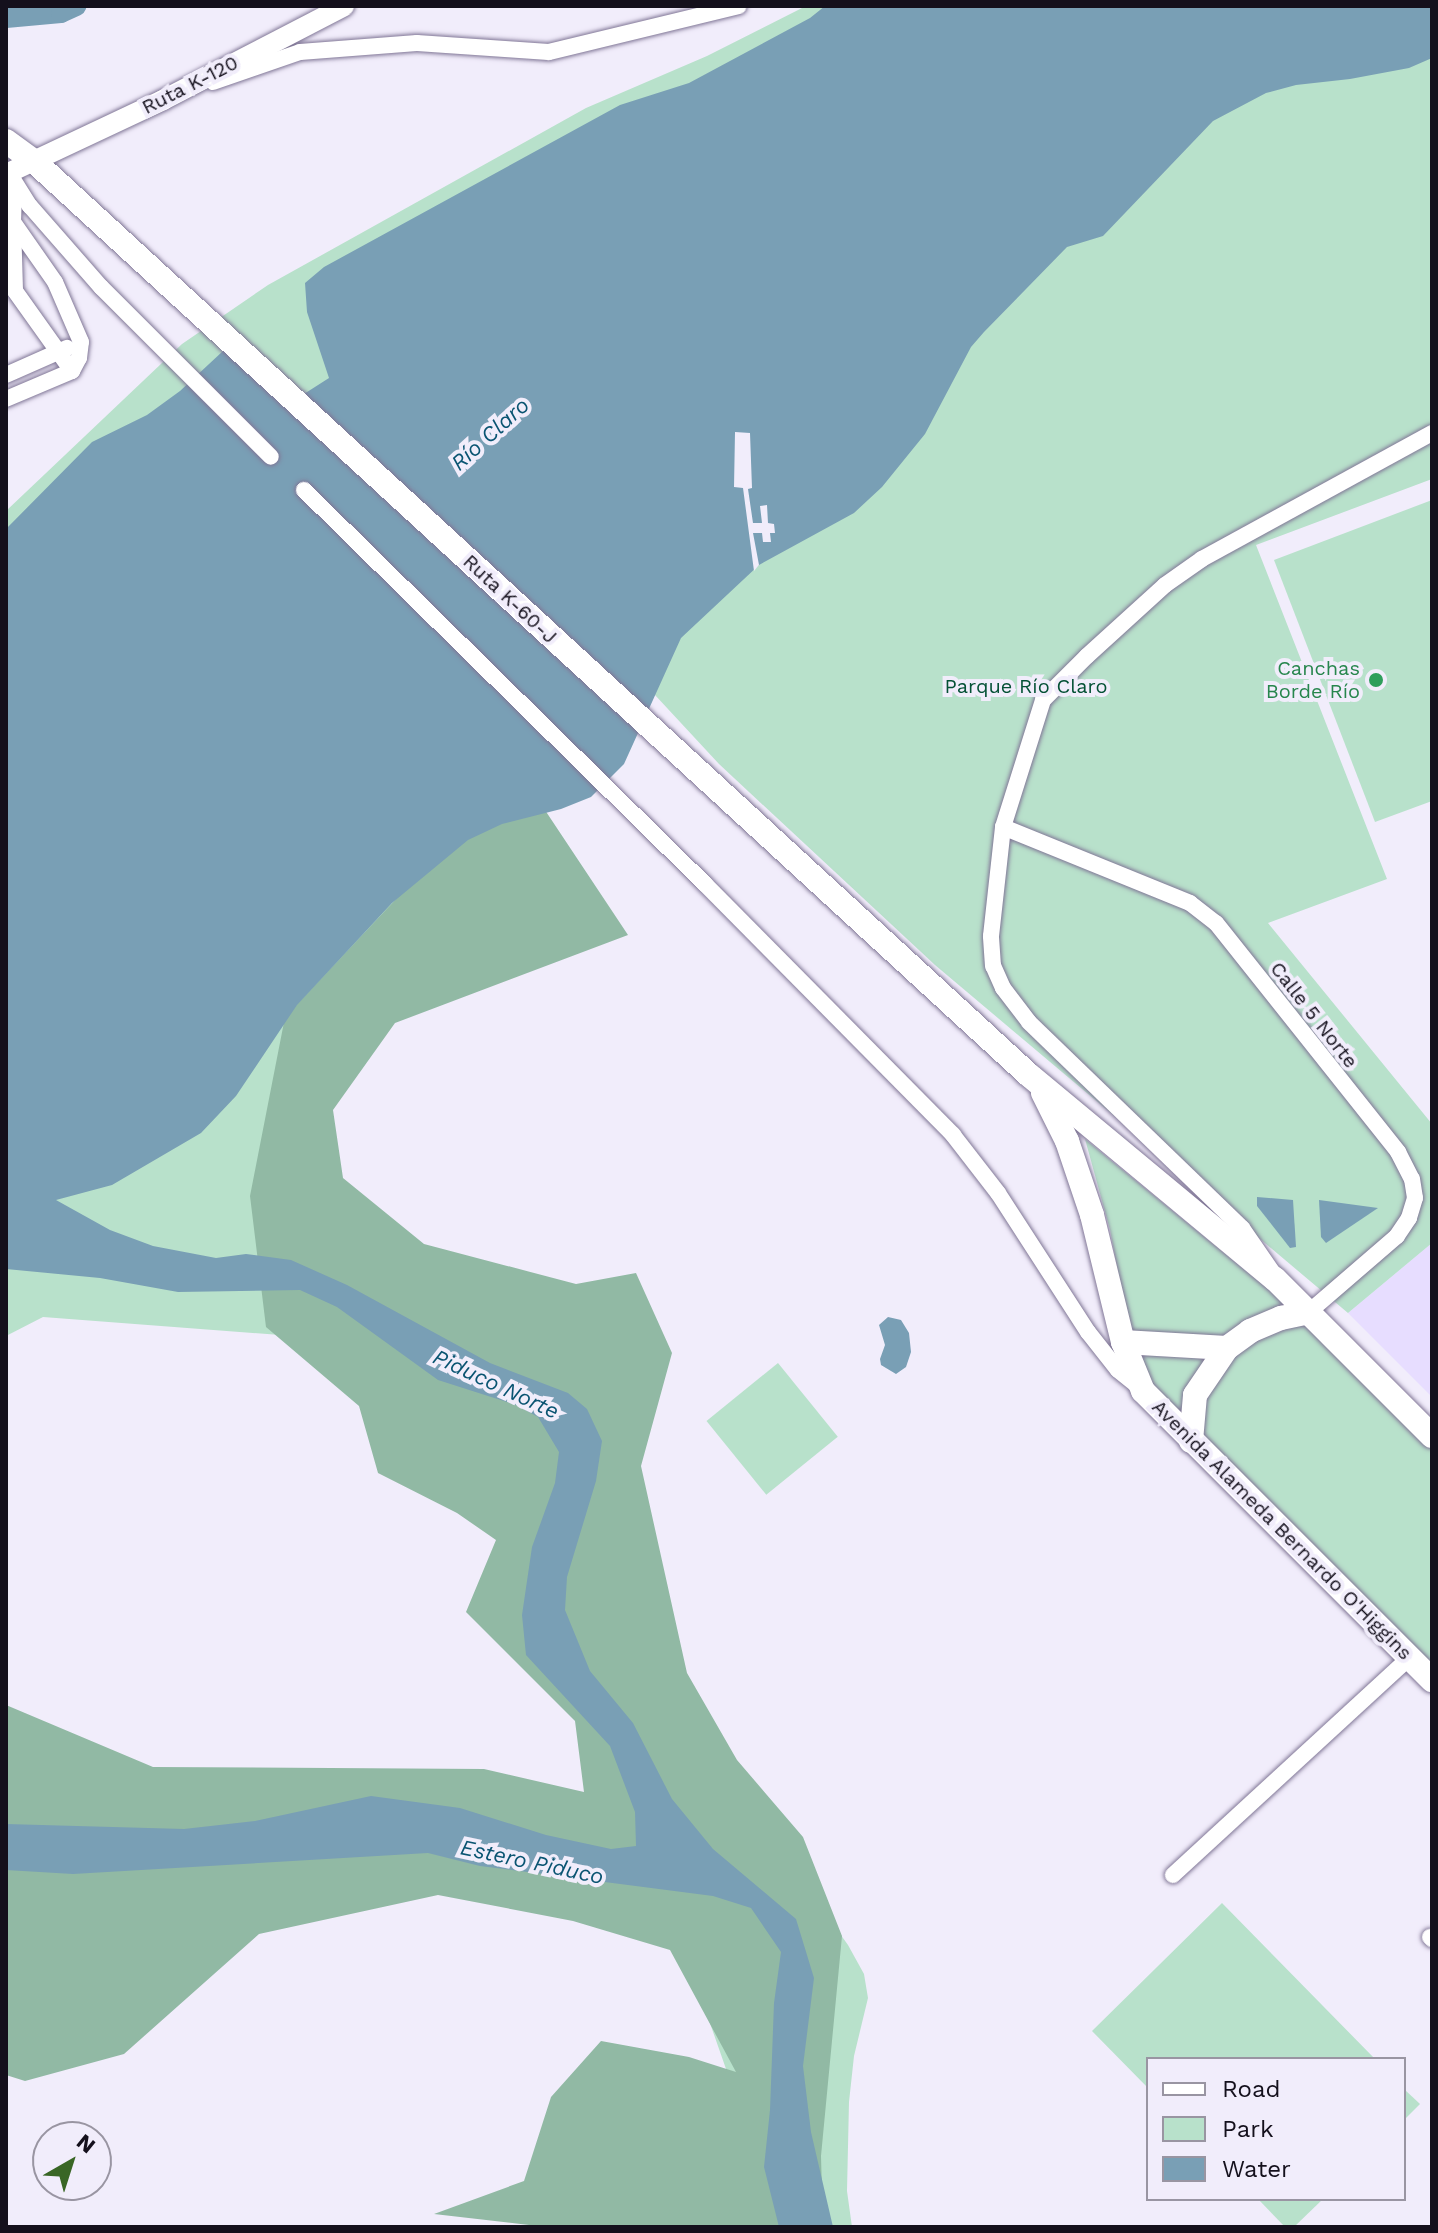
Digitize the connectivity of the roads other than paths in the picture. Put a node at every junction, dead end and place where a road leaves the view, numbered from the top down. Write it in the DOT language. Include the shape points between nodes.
graph roads {
  1 [pos="344,6"];
  2 [pos="739,6"];
  3 [pos="163,100"];
  4 [pos="6,141"];
  5 [pos="35,162"];
  6 [pos="10,178"];
  7 [pos="13,222"];
  8 [pos="81,342"];
  9 [pos="59,352"];
  10 [pos="72,371"];
  11 [pos="6,375"];
  12 [pos="6,399"];
  13 [pos="1432,433"];
  14 [pos="271,457"];
  15 [pos="304,490"];
  16 [pos="1003,827"];
  17 [pos="1021,1068"];
  18 [pos="1275,1279"];
  19 [pos="1309,1312"];
  20 [pos="1088,1332"];
  21 [pos="1123,1342"];
  22 [pos="1227,1348"];
  23 [pos="1143,1391"];
  24 [pos="1432,1436"];
  25 [pos="1191,1441"];
  26 [pos="1409,1658"];
  27 [pos="1432,1680"];
  28 [pos="1173,1875"];
  1 -- 3 [label="street, Ruta K-120"];
  2 -- 3 [label="street" via="549,52 417,43 300,52"];
  3 -- 5 [label="street, Ruta K-120"];
  4 -- 5 [label="main road, Ruta K-60-J"];
  5 -- 6 [label="street, Ruta K-120"];
  5 -- 17 [label="main road, Ruta K-60-J"];
  6 -- 7 [label="street"];
  6 -- 14 [label="street" via="101,287"];
  7 -- 8 [label="street" via="55,282"];
  7 -- 9 [label="street" via="15,291"];
  8 -- 9 [label="street"];
  8 -- 10 [label="street"];
  9 -- 10 [label="street"];
  9 -- 11 [label="street"];
  10 -- 12 [label="street"];
  13 -- 16 [label="street" via="1202,559 1165,585 1043,700"];
  15 -- 20 [label="street" via="953,1135 998,1193"];
  16 -- 18 [label="street" via="991,936 993,966 1003,988 1029,1022 1242,1228"];
  16 -- 19 [label="street, Calle 5 Norte" via="1190,903 1216,923 1398,1152 1412,1179 1415,1198 1409,1218 1397,1236"];
  17 -- 18 [label="main road"];
  17 -- 21 [label="main road, Avenida Alameda Bernardo O'Higgins" via="1044,1094 1067,1141 1092,1215"];
  18 -- 19 [label="main road"];
  19 -- 22 [label="main road" via="1271,1322"];
  19 -- 24 [label="main road"];
  20 -- 21 [label="street"];
  20 -- 23 [label="street"];
  21 -- 22 [label="main road"];
  21 -- 23 [label="main road, Avenida Alameda Bernardo O'Higgins"];
  22 -- 25 [label="main road" via="1195,1395"];
  23 -- 25 [label="main road, Avenida Alameda Bernardo O'Higgins"];
  25 -- 26 [label="main road, Avenida Alameda Bernardo O'Higgins"];
  26 -- 27 [label="main road, Avenida Alameda Bernardo O'Higgins"];
  26 -- 28 [label="street"];
}
